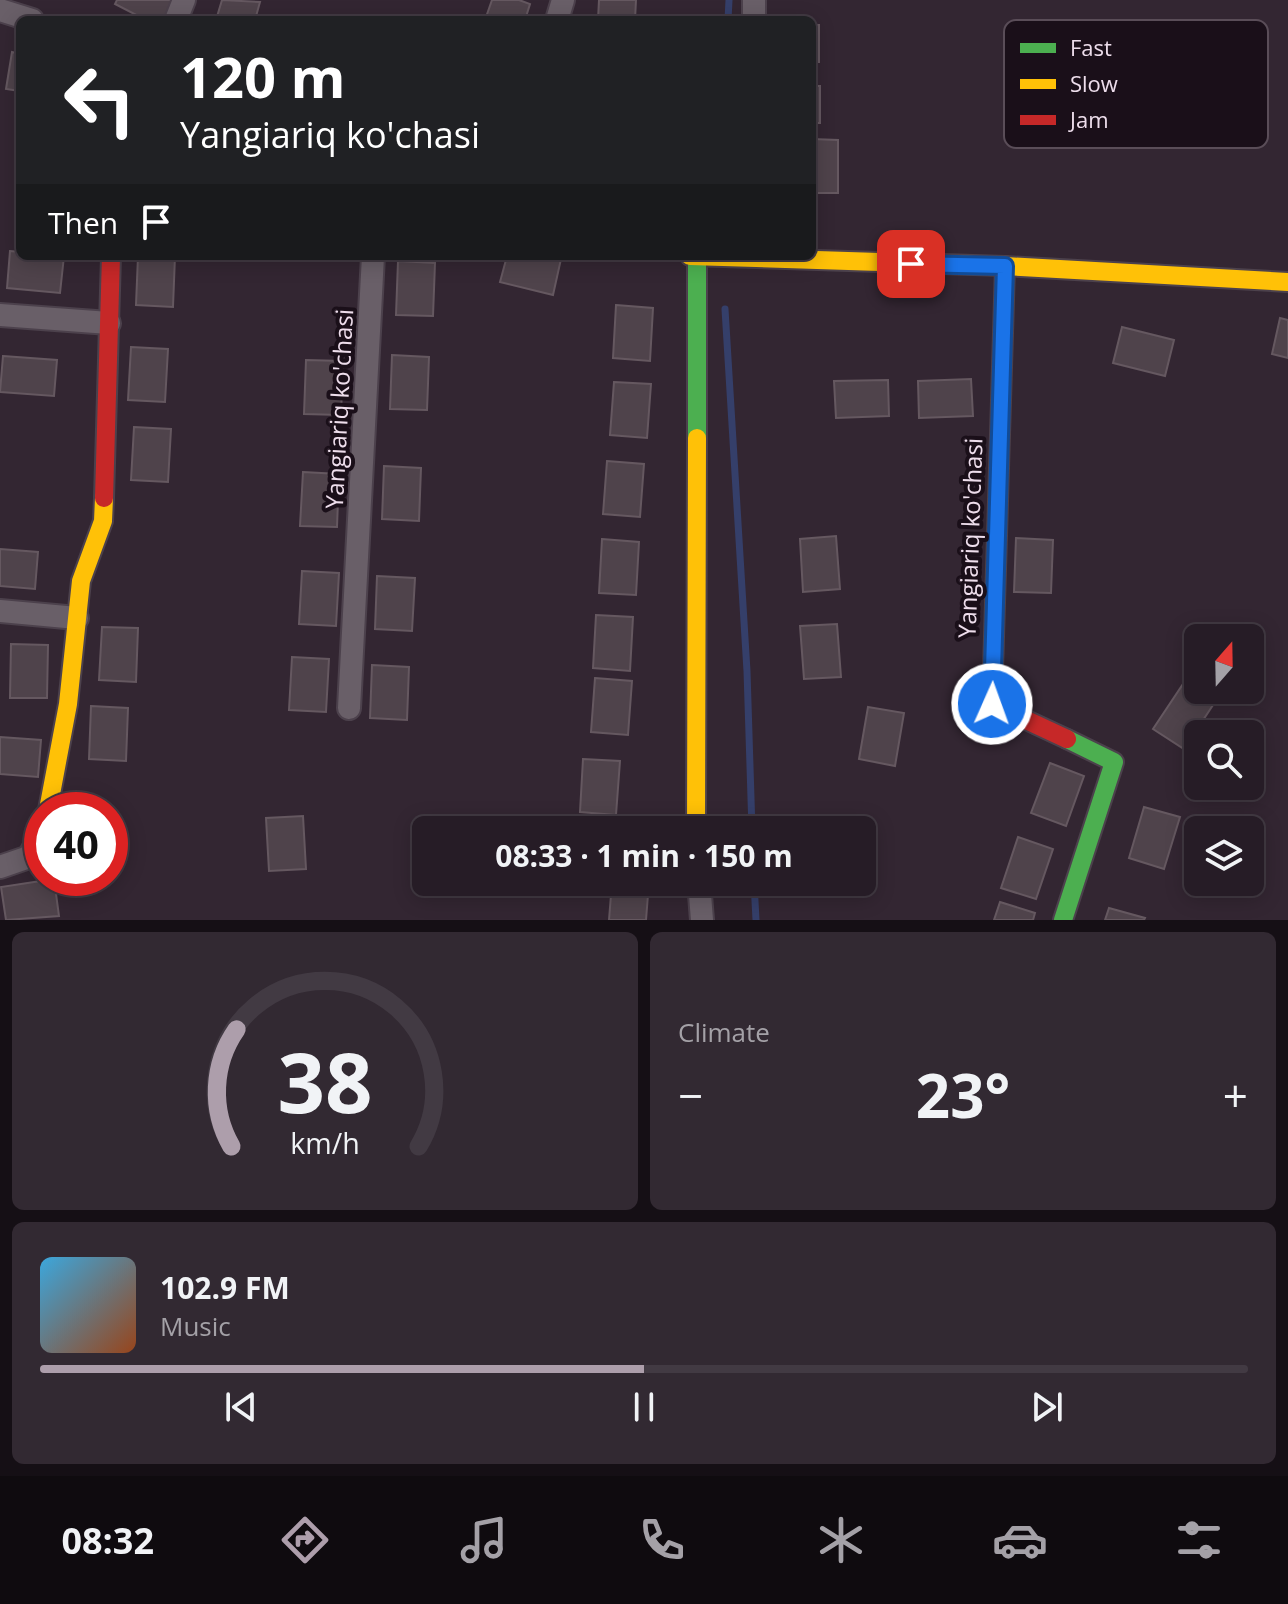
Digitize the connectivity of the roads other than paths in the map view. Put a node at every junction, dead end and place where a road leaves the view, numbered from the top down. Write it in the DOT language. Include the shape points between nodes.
graph roads {
  1 [pos="0,10"];
  2 [pos="19,16"];
  3 [pos="111,260"];
  4 [pos="373,260"];
  5 [pos="693,260"];
  6 [pos="816,260"];
  7 [pos="1005,266"];
  8 [pos="1288,282"];
  9 [pos="0,315"];
  10 [pos="109,323"];
  11 [pos="0,611"];
  12 [pos="77,618"];
  13 [pos="349,708"];
  14 [pos="51,792"];
  15 [pos="696,816"];
  16 [pos="24,859"];
  17 [pos="0,867"];
  18 [pos="700,896"];
  19 [pos="702,920"];
  20 [pos="1063,920"];
  1 -- 2 [label="street"];
  3 -- 10 [label="street"];
  4 -- 13 [label="street, Yangiariq ko'chasi"];
  5 -- 15 [label="street"];
  6 -- 7 [label="street"];
  7 -- 8 [label="street"];
  7 -- 20 [label="street, Yangiariq ko'chasi" via="992,704 1114,762"];
  9 -- 10 [label="street"];
  10 -- 12 [label="street" via="103,521 91,540"];
  11 -- 12 [label="street"];
  12 -- 14 [label="street"];
  16 -- 17 [label="street"];
  18 -- 19 [label="street"];
}
